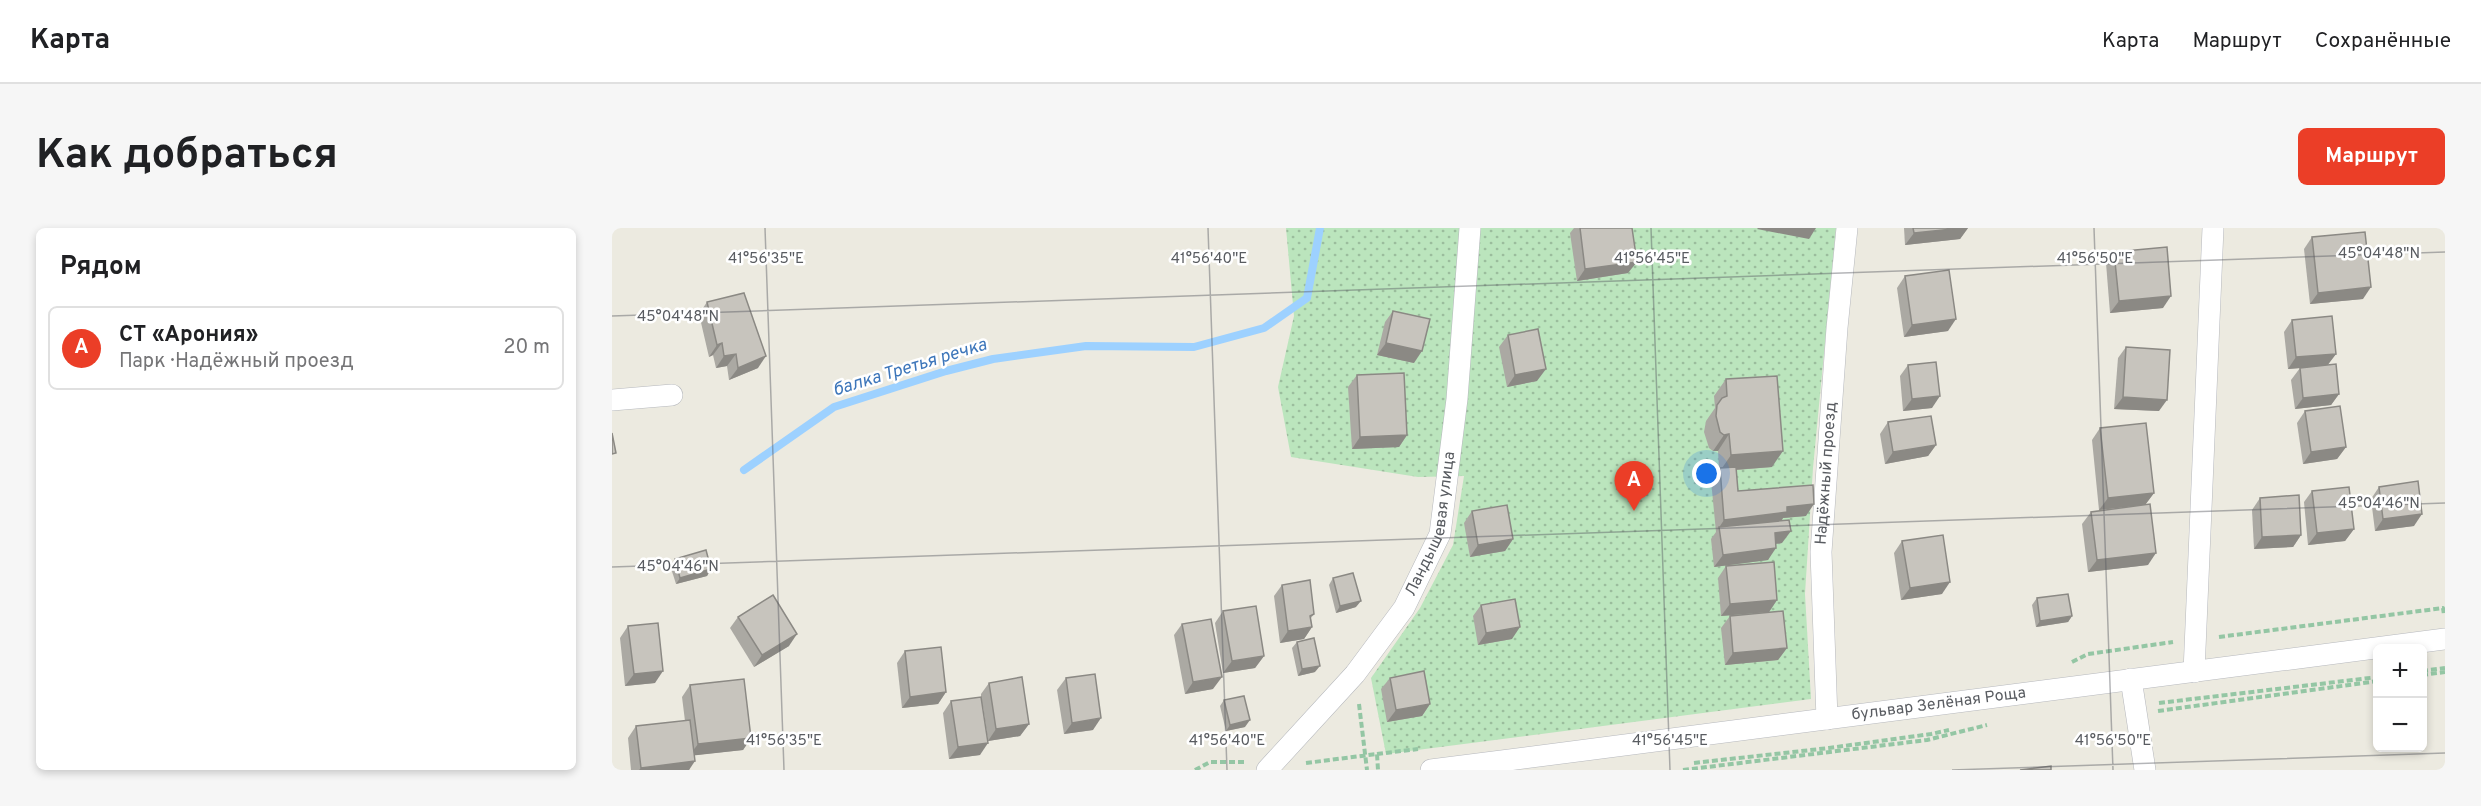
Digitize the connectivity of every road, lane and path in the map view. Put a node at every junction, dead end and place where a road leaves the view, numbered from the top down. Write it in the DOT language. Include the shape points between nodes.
graph roads {
  1 [pos="1470,228"];
  2 [pos="1847,228"];
  3 [pos="2213,228"];
  4 [pos="672,395"];
  5 [pos="612,400"];
  6 [pos="2445,639"];
  7 [pos="2445,670"];
  8 [pos="2194,672"];
  9 [pos="2427,672"];
  10 [pos="1355,674"];
  11 [pos="2130,679"];
  12 [pos="2373,682"];
  13 [pos="2136,714"];
  14 [pos="1827,719"];
  15 [pos="1989,724"];
  16 [pos="1267,770"];
  17 [pos="1367,770"];
  18 [pos="1431,770"];
  19 [pos="1683,770"];
  20 [pos="2145,770"];
  1 -- 10 [label="street, Ландышевая улица" via="1440,534 1404,608"];
  2 -- 14 [label="street, Надёжный проезд" via="1821,552"];
  3 -- 8 [label="street"];
  4 -- 5 [label="street"];
  6 -- 8 [label="street, бульвар Зелёная Роща"];
  7 -- 9 [label="path"];
  8 -- 11 [label="street, бульвар Зелёная Роща"];
  10 -- 16 [label="street, Ландышевая улица"];
  10 -- 17 [label="path"];
  11 -- 13 [label="street"];
  11 -- 14 [label="street, бульвар Зелёная Роща"];
  12 -- 13 [label="path"];
  13 -- 20 [label="street"];
  14 -- 18 [label="street, бульвар Зелёная Роща"];
  15 -- 19 [label="path" via="1927,740"];
}
